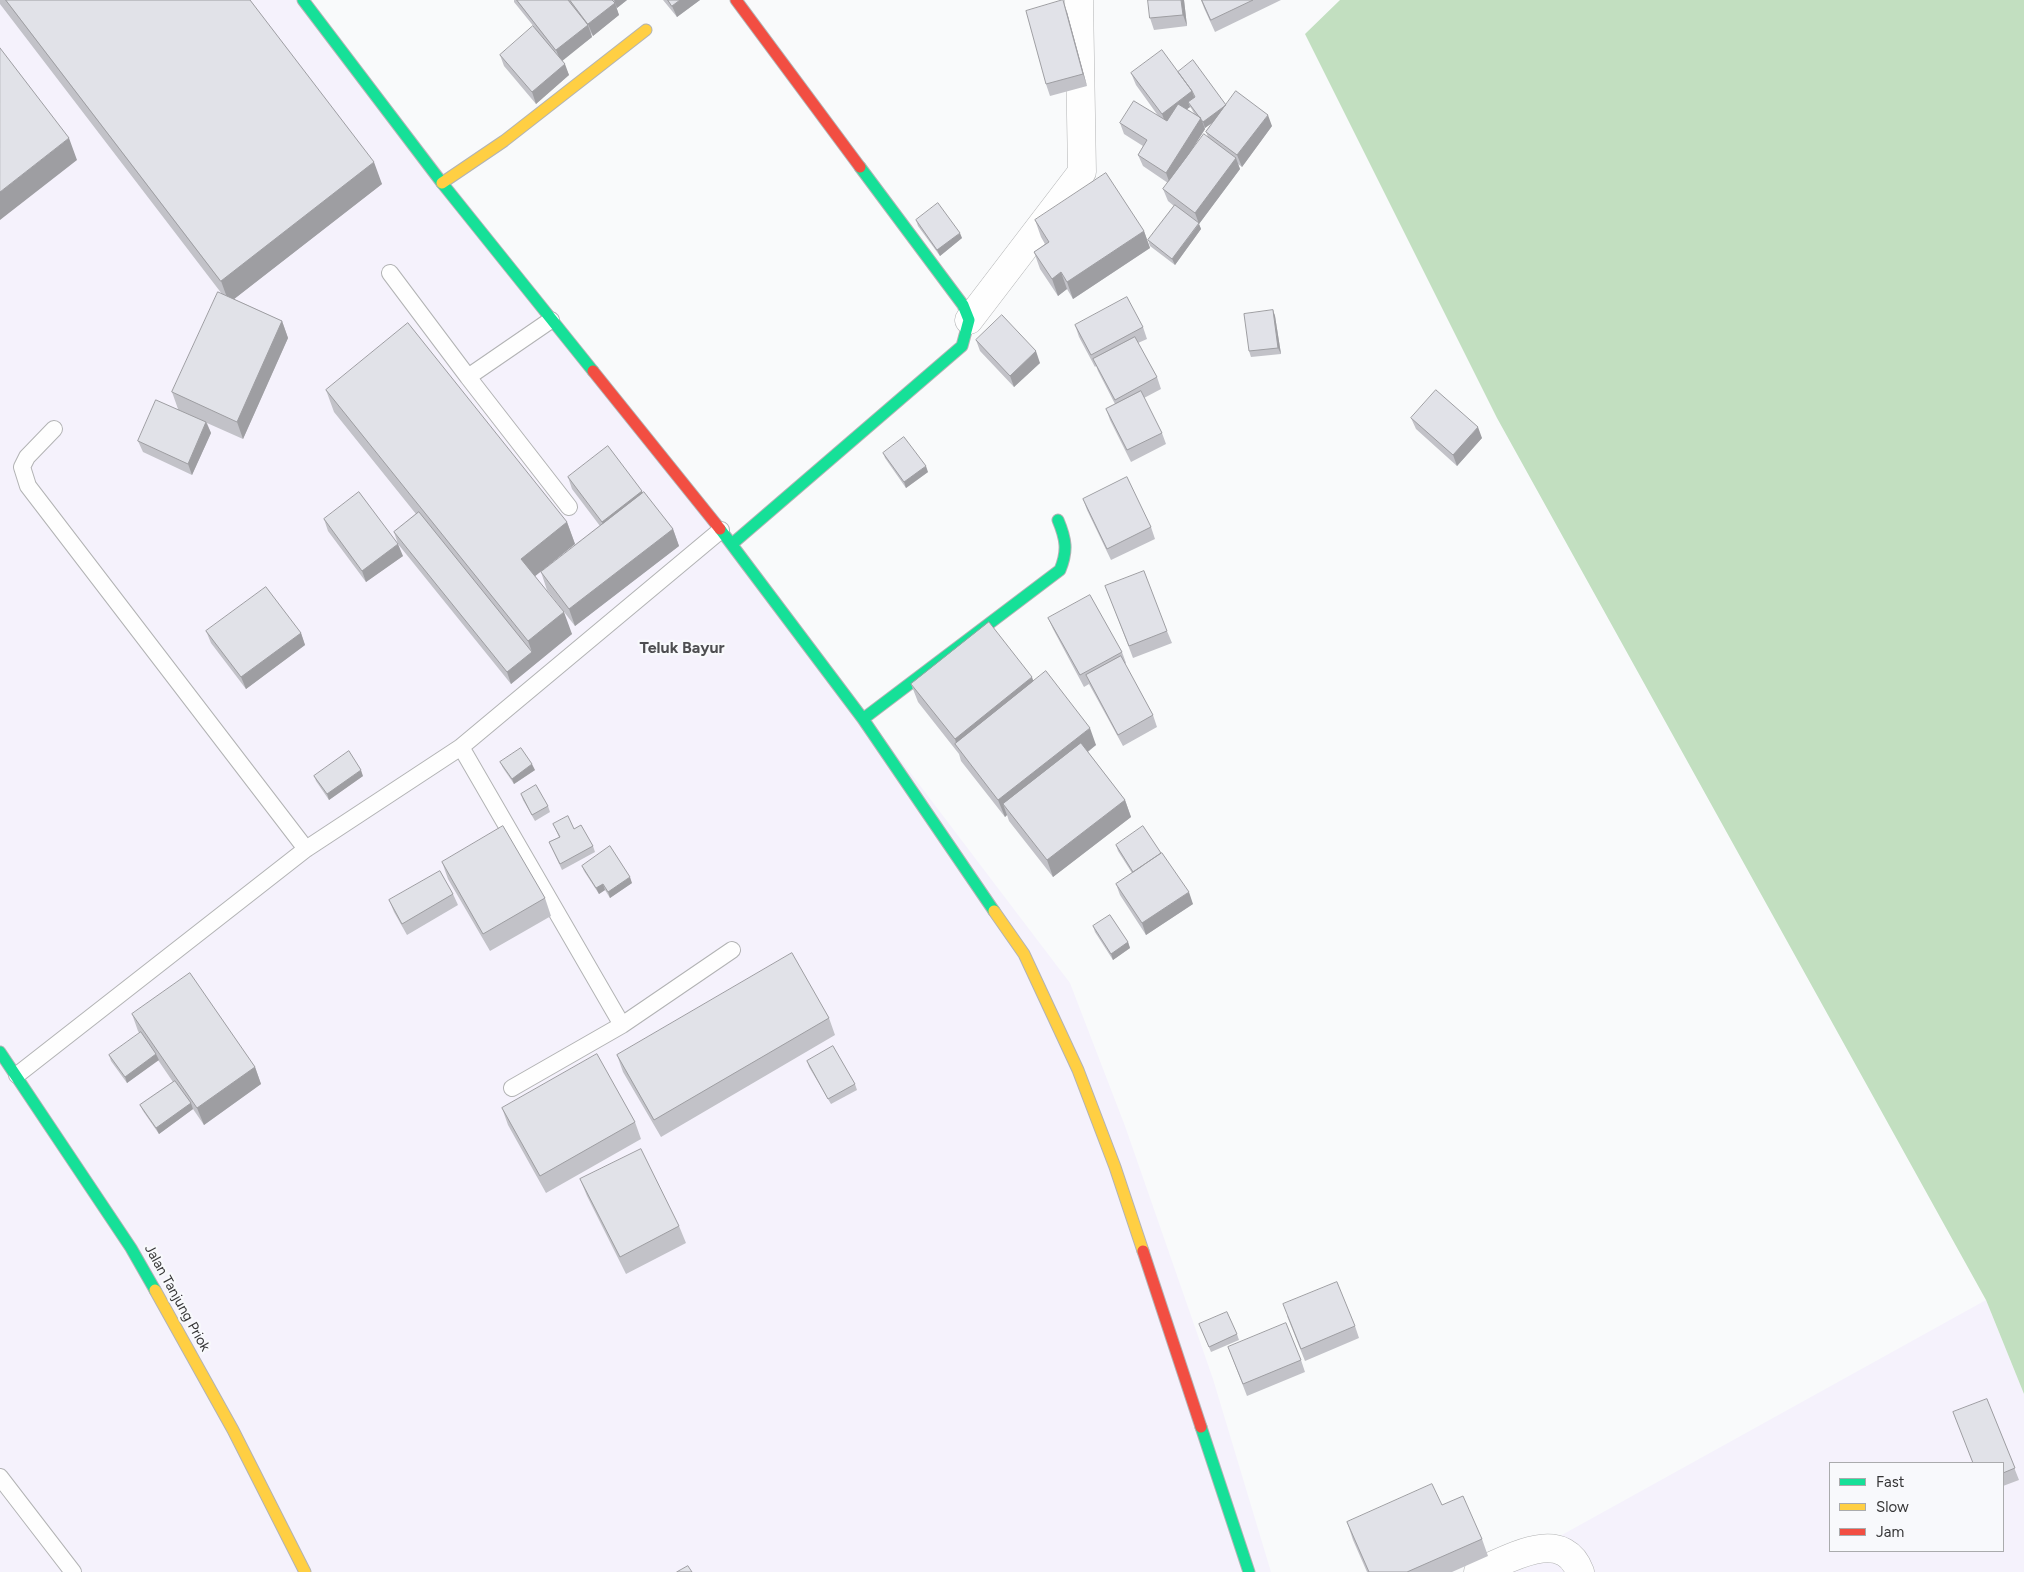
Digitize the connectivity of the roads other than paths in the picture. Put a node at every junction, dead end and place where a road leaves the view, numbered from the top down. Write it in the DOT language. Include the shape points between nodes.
graph roads {
  1 [pos="303,0"];
  2 [pos="736,0"];
  3 [pos="1079,0"];
  4 [pos="646,30"];
  5 [pos="442,183"];
  6 [pos="390,273"];
  7 [pos="551,320"];
  8 [pos="969,320"];
  9 [pos="468,377"];
  10 [pos="54,429"];
  11 [pos="569,507"];
  12 [pos="1058,520"];
  13 [pos="720,530"];
  14 [pos="732,544"];
  15 [pos="863,719"];
  16 [pos="461,748"];
  17 [pos="306,849"];
  18 [pos="732,950"];
  19 [pos="622,1025"];
  20 [pos="0,1052"];
  21 [pos="17,1075"];
  22 [pos="512,1088"];
  23 [pos="0,1478"];
  24 [pos="73,1572"];
  25 [pos="305,1572"];
  26 [pos="1249,1572"];
  27 [pos="1478,1572"];
  28 [pos="1580,1572"];
  1 -- 5 [label="street"];
  2 -- 8 [label="street" via="963,305"];
  3 -- 8 [label="street" via="1082,172"];
  4 -- 5 [label="street" via="504,141"];
  5 -- 7 [label="street"];
  6 -- 9 [label="lane"];
  7 -- 9 [label="lane"];
  7 -- 13 [label="street"];
  8 -- 14 [label="street" via="962,346"];
  9 -- 11 [label="lane"];
  10 -- 17 [label="lane" via="27,457 22,467 28,486"];
  12 -- 15 [label="street" via="1068,554 1060,570"];
  13 -- 14 [label="street"];
  13 -- 16 [label="lane"];
  14 -- 15 [label="street"];
  15 -- 26 [label="street" via="1024,954 1078,1070 1115,1167"];
  16 -- 17 [label="lane"];
  16 -- 19 [label="lane"];
  17 -- 21 [label="lane"];
  18 -- 19 [label="lane"];
  19 -- 22 [label="lane"];
  20 -- 21 [label="street, Jalan Tanjung Priok"];
  21 -- 25 [label="street, Jalan Tanjung Priok" via="131,1248 233,1430"];
  23 -- 24 [label="lane"];
  27 -- 28 [label="street" via="1536,1548 1551,1547 1576,1561"];
}
